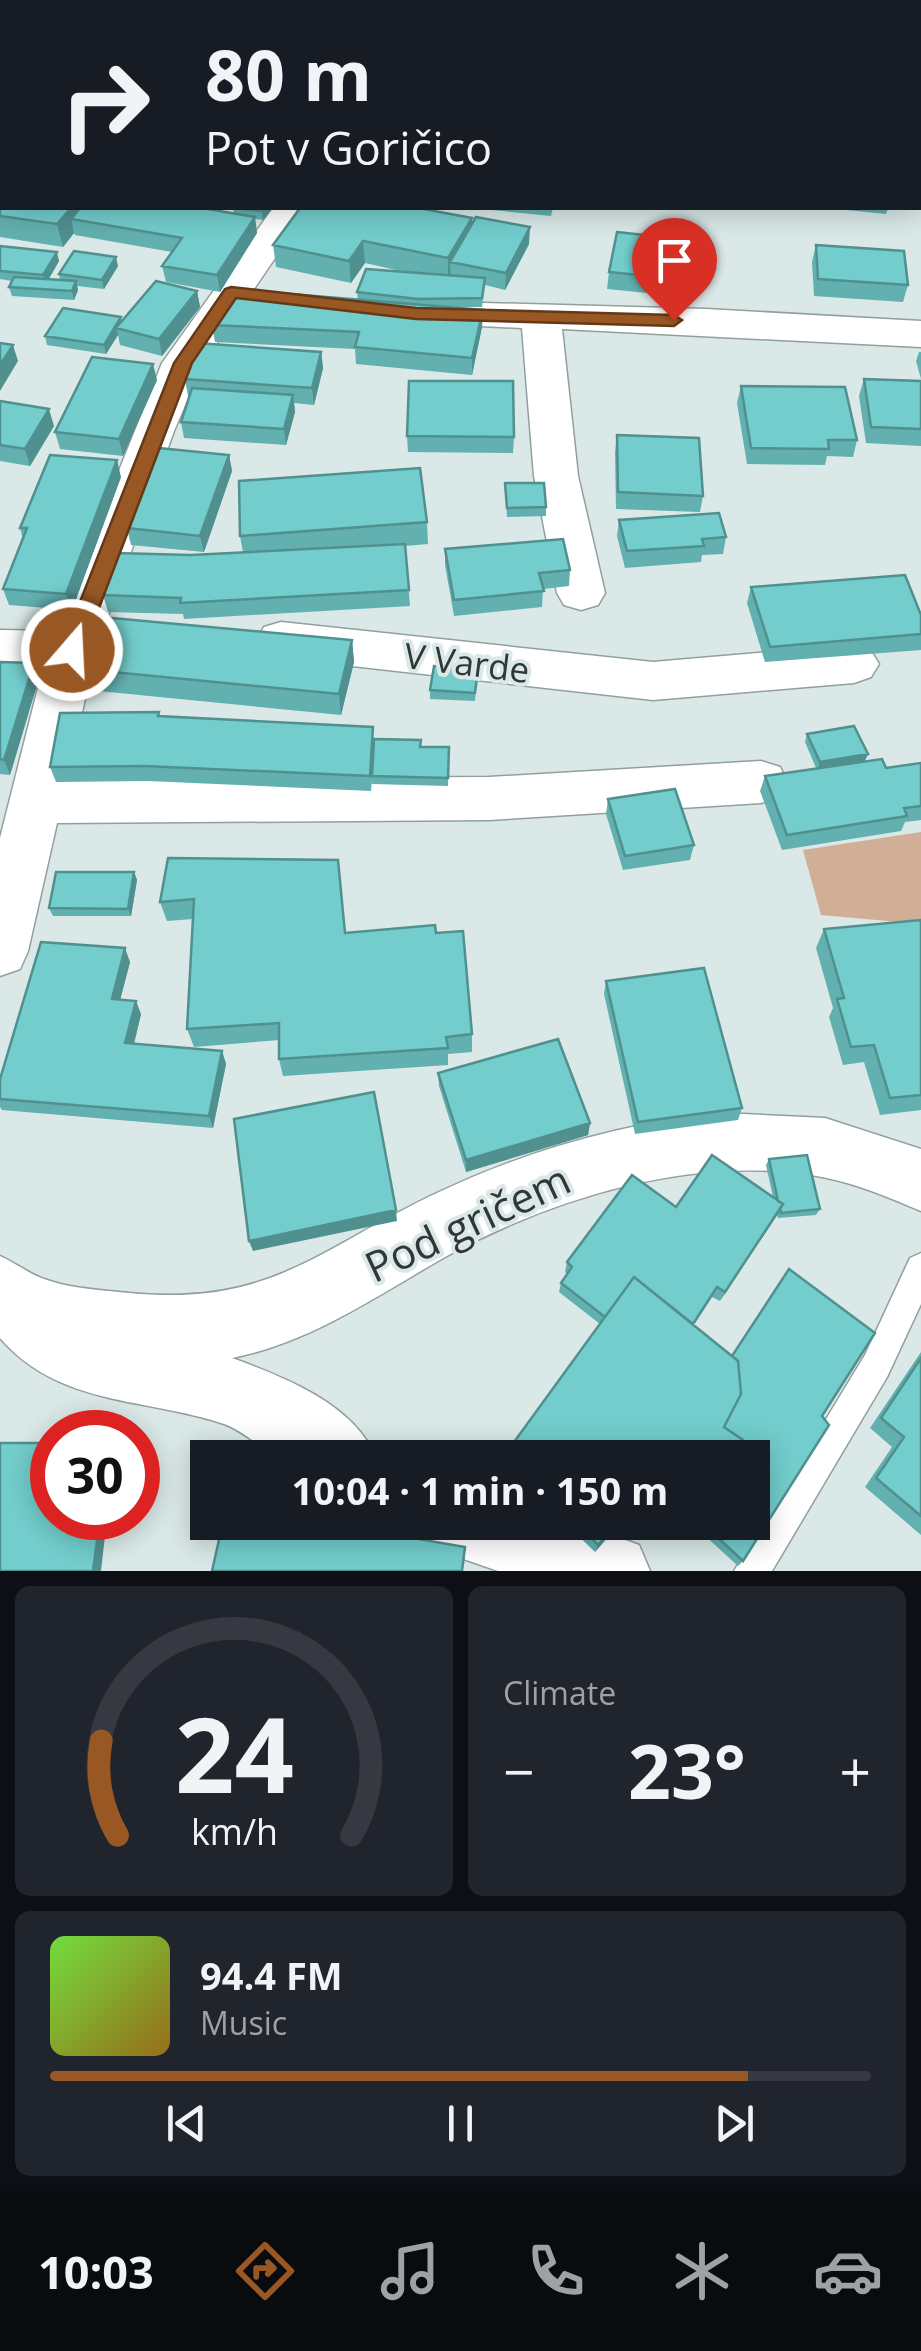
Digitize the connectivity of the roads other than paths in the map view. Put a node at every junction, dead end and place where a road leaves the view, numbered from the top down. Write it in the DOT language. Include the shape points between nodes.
graph roads {
  1 [pos="291,210"];
  2 [pos="380,309"];
  3 [pos="542,317"];
  4 [pos="921,334"];
  5 [pos="581,593"];
  6 [pos="91,633"];
  7 [pos="238,636"];
  8 [pos="0,648"];
  9 [pos="854,664"];
  10 [pos="761,782"];
  11 [pos="34,802"];
  12 [pos="0,950"];
  13 [pos="921,1180"];
  14 [pos="921,1269"];
  15 [pos="8,1297"];
  16 [pos="318,1440"];
  17 [pos="515,1540"];
  18 [pos="613,1571"];
  19 [pos="752,1571"];
  1 -- 6 [label="street" via="250,294 183,363"];
  2 -- 3 [label="street"];
  3 -- 4 [label="street"];
  3 -- 5 [label="street" via="556,476"];
  6 -- 8 [label="street"];
  6 -- 11 [label="street"];
  7 -- 9 [label="street, V Varde" via="602,679 653,681"];
  10 -- 11 [label="street" via="469,798"];
  11 -- 12 [label="street"];
  13 -- 15 [label="street, Pod gričem" via="811,1146 755,1142 636,1156 584,1168 475,1211 323,1290 238,1324 147,1329"];
  14 -- 19 [label="lane" via="876,1366"];
  15 -- 16 [label="street, Pod gričem" via="57,1350 93,1365 244,1398"];
  17 -- 18 [label="street"];
}
